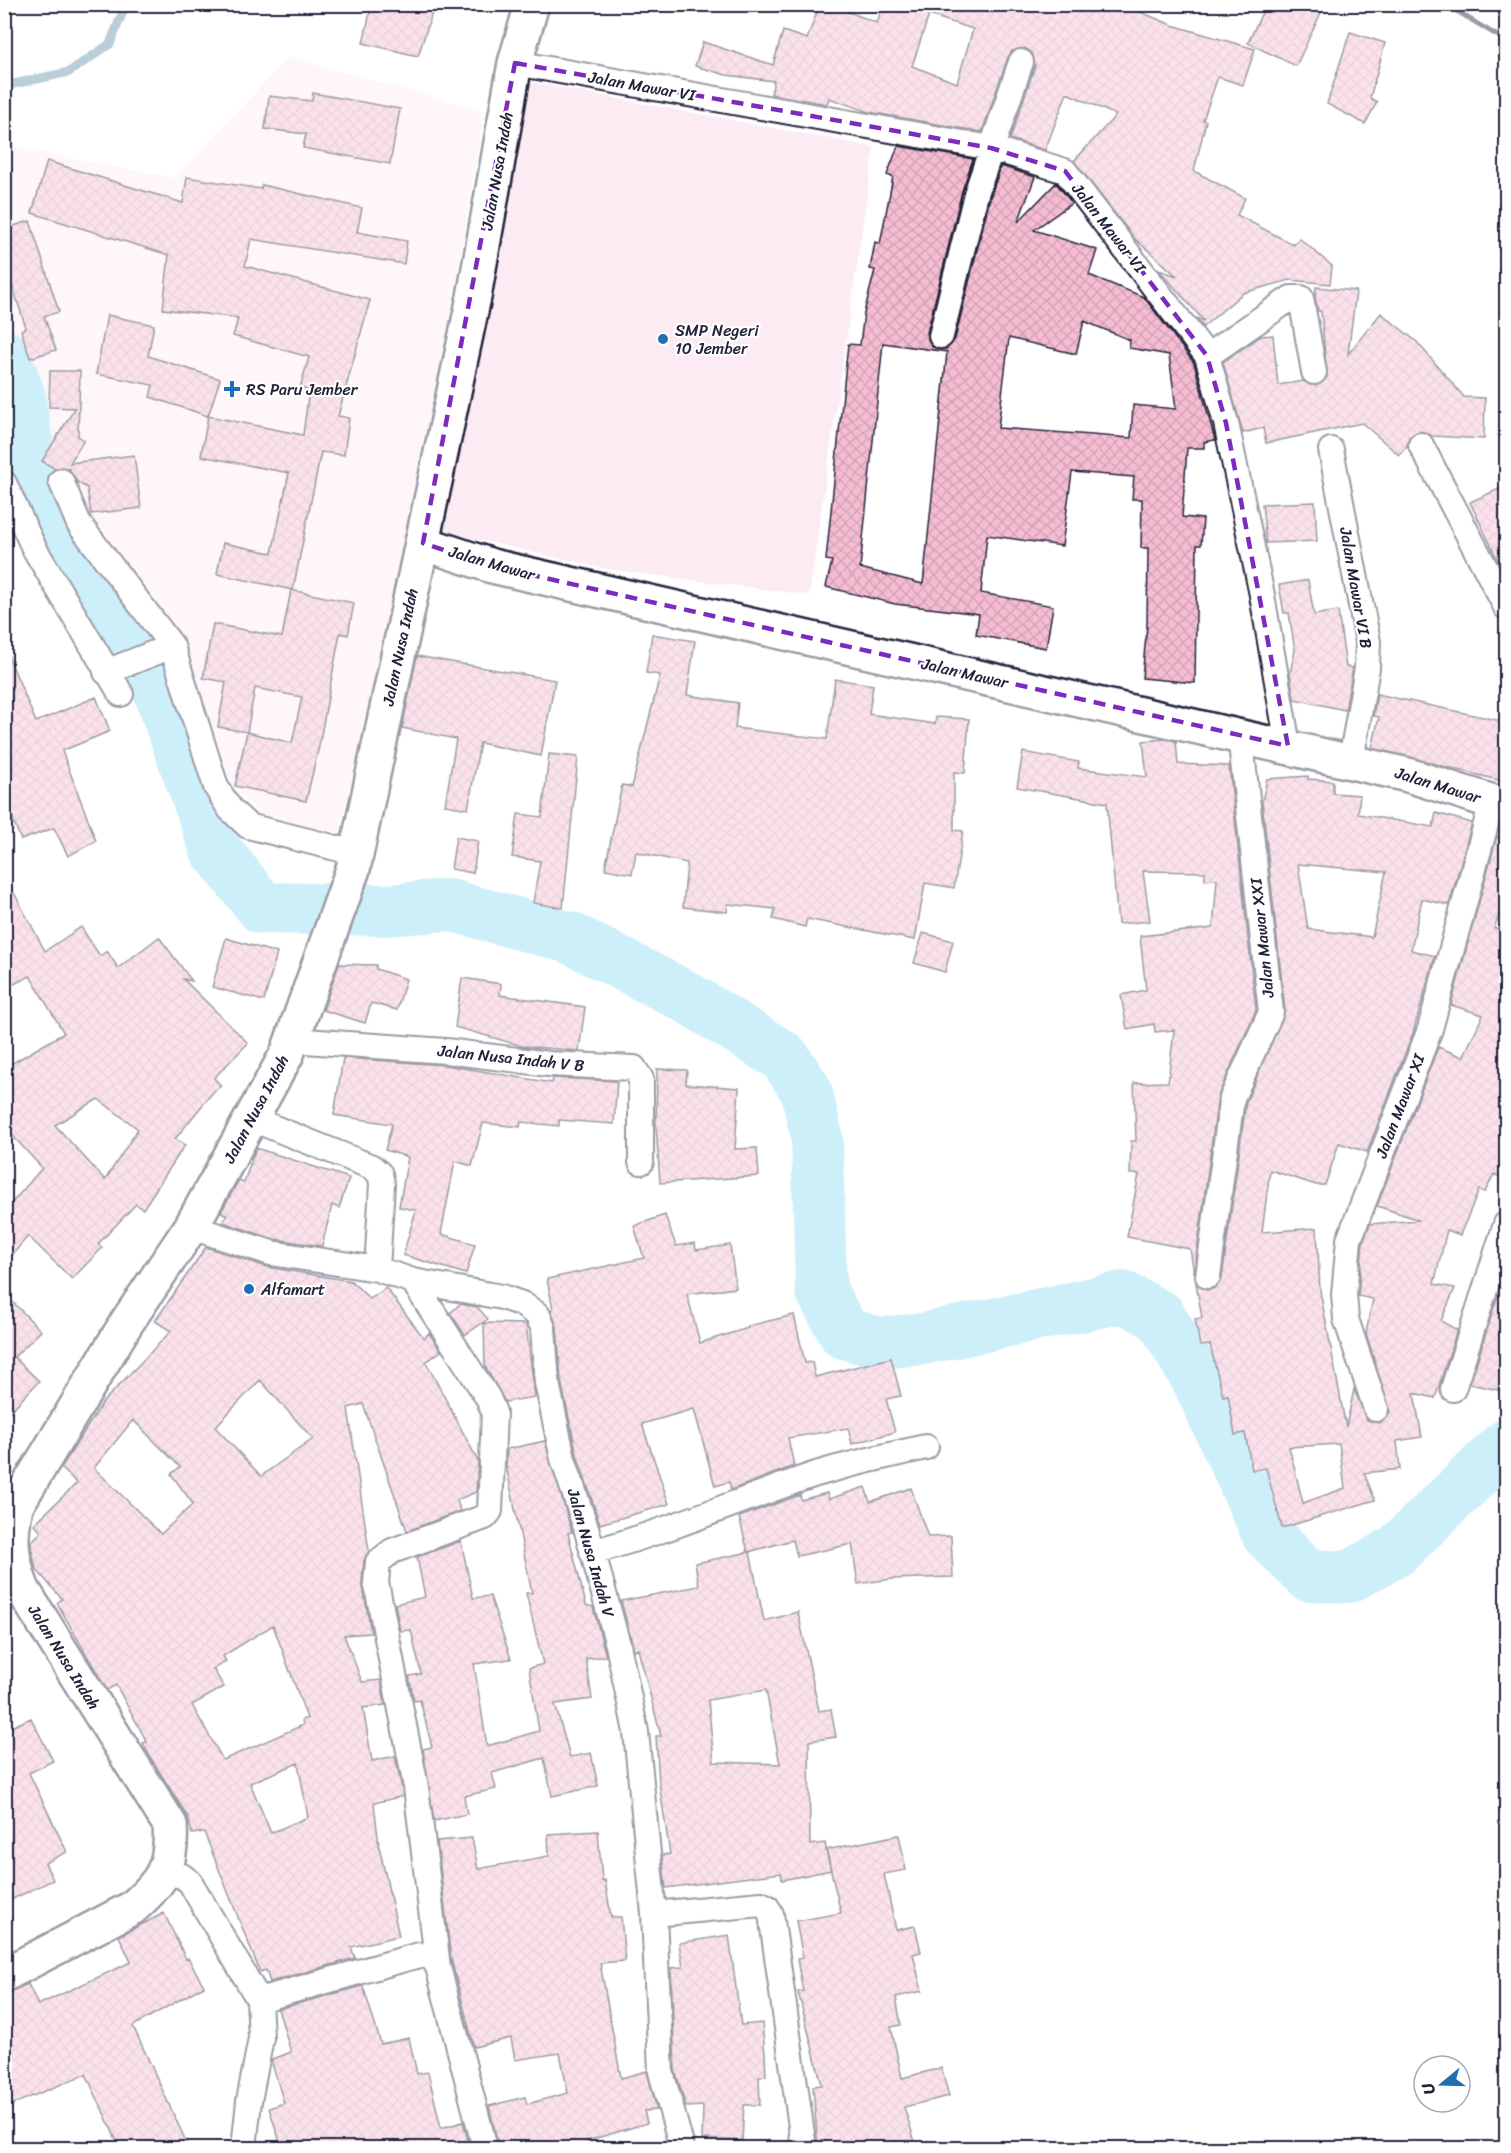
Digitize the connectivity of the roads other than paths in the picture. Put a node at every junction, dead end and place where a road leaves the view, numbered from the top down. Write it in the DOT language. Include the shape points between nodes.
graph roads {
  1 [pos="532,4"];
  2 [pos="1021,62"];
  3 [pos="516,63"];
  4 [pos="991,147"];
  5 [pos="941,336"];
  6 [pos="1207,356"];
  7 [pos="1314,372"];
  8 [pos="1421,445"];
  9 [pos="1331,450"];
  10 [pos="61,481"];
  11 [pos="4,483"];
  12 [pos="423,543"];
  13 [pos="1506,607"];
  14 [pos="167,648"];
  15 [pos="110,670"];
  16 [pos="121,694"];
  17 [pos="1240,735"];
  18 [pos="1288,746"];
  19 [pos="1351,761"];
  20 [pos="1499,804"];
  21 [pos="354,861"];
  22 [pos="291,1040"];
  23 [pos="252,1119"];
  24 [pos="641,1162"];
  25 [pos="1506,1224"];
  26 [pos="191,1227"];
  27 [pos="377,1269"];
  28 [pos="1208,1276"];
  29 [pos="413,1281"];
  30 [pos="1453,1389"];
  31 [pos="1376,1409"];
  32 [pos="926,1447"];
  33 [pos="7,1541"];
  34 [pos="592,1552"];
  35 [pos="166,1872"];
  36 [pos="654,1914"];
  37 [pos="438,1967"];
  38 [pos="4,1975"];
  39 [pos="259,2000"];
  40 [pos="244,2148"];
  41 [pos="485,2148"];
  42 [pos="682,2148"];
  43 [pos="804,2148"];
  1 -- 3 [label="main road, Jalan Nusa Indah"];
  2 -- 4 [label="street"];
  3 -- 4 [label="street, Jalan Mawar VI"];
  3 -- 12 [label="main road, Jalan Nusa Indah" via="474,297"];
  4 -- 5 [label="street"];
  4 -- 6 [label="street, Jalan Mawar VI" via="1065,171"];
  6 -- 7 [label="street" via="1297,297 1301,298"];
  6 -- 18 [label="street, Jalan Mawar VI" via="1262,595"];
  8 -- 13 [label="street"];
  9 -- 19 [label="street, Jalan Mawar VI B" via="1368,642"];
  10 -- 14 [label="street" via="79,524"];
  11 -- 15 [label="street" via="34,548"];
  12 -- 17 [label="main road, Jalan Mawar" via="492,566"];
  12 -- 21 [label="main road, Jalan Nusa Indah"];
  14 -- 15 [label="street"];
  14 -- 21 [label="street" via="216,787 230,809 248,826"];
  15 -- 16 [label="street"];
  17 -- 18 [label="main road, Jalan Mawar"];
  17 -- 28 [label="street, Jalan Mawar XXI" via="1270,1012 1232,1098"];
  18 -- 19 [label="main road, Jalan Mawar"];
  19 -- 20 [label="main road, Jalan Mawar" via="1408,774"];
  20 -- 31 [label="street, Jalan Mawar XI" via="1430,1029 1349,1240 1346,1319"];
  21 -- 22 [label="main road, Jalan Nusa Indah"];
  22 -- 23 [label="main road, Jalan Nusa Indah"];
  22 -- 24 [label="street, Jalan Nusa Indah V B" via="634,1068 641,1079"];
  23 -- 26 [label="main road, Jalan Nusa Indah"];
  23 -- 27 [label="street" via="372,1167 380,1174"];
  25 -- 30 [label="street"];
  26 -- 27 [label="street, Jalan Nusa Indah V" via="271,1254"];
  26 -- 33 [label="main road, Jalan Nusa Indah" via="127,1322 16,1506"];
  27 -- 29 [label="street, Jalan Nusa Indah V"];
  29 -- 34 [label="street, Jalan Nusa Indah V" via="502,1297 538,1315 563,1459"];
  29 -- 37 [label="street" via="494,1412 490,1511 392,1551 378,1562 376,1582 416,1787"];
  32 -- 34 [label="street" via="813,1475 646,1537"];
  33 -- 35 [label="main road, Jalan Nusa Indah" via="22,1590 170,1826"];
  34 -- 36 [label="street, Jalan Nusa Indah V" via="618,1645 636,1732"];
  35 -- 38 [label="main road, Jalan Nusa Indah" via="132,1908"];
  35 -- 39 [label="street" via="190,1882"];
  36 -- 42 [label="street, Jalan Nusa Indah V" via="661,2072"];
  36 -- 43 [label="street" via="767,1906 787,2012"];
  37 -- 39 [label="street" via="432,1958 419,1955"];
  37 -- 41 [label="street"];
  39 -- 40 [label="street" via="261,2038"];
}
